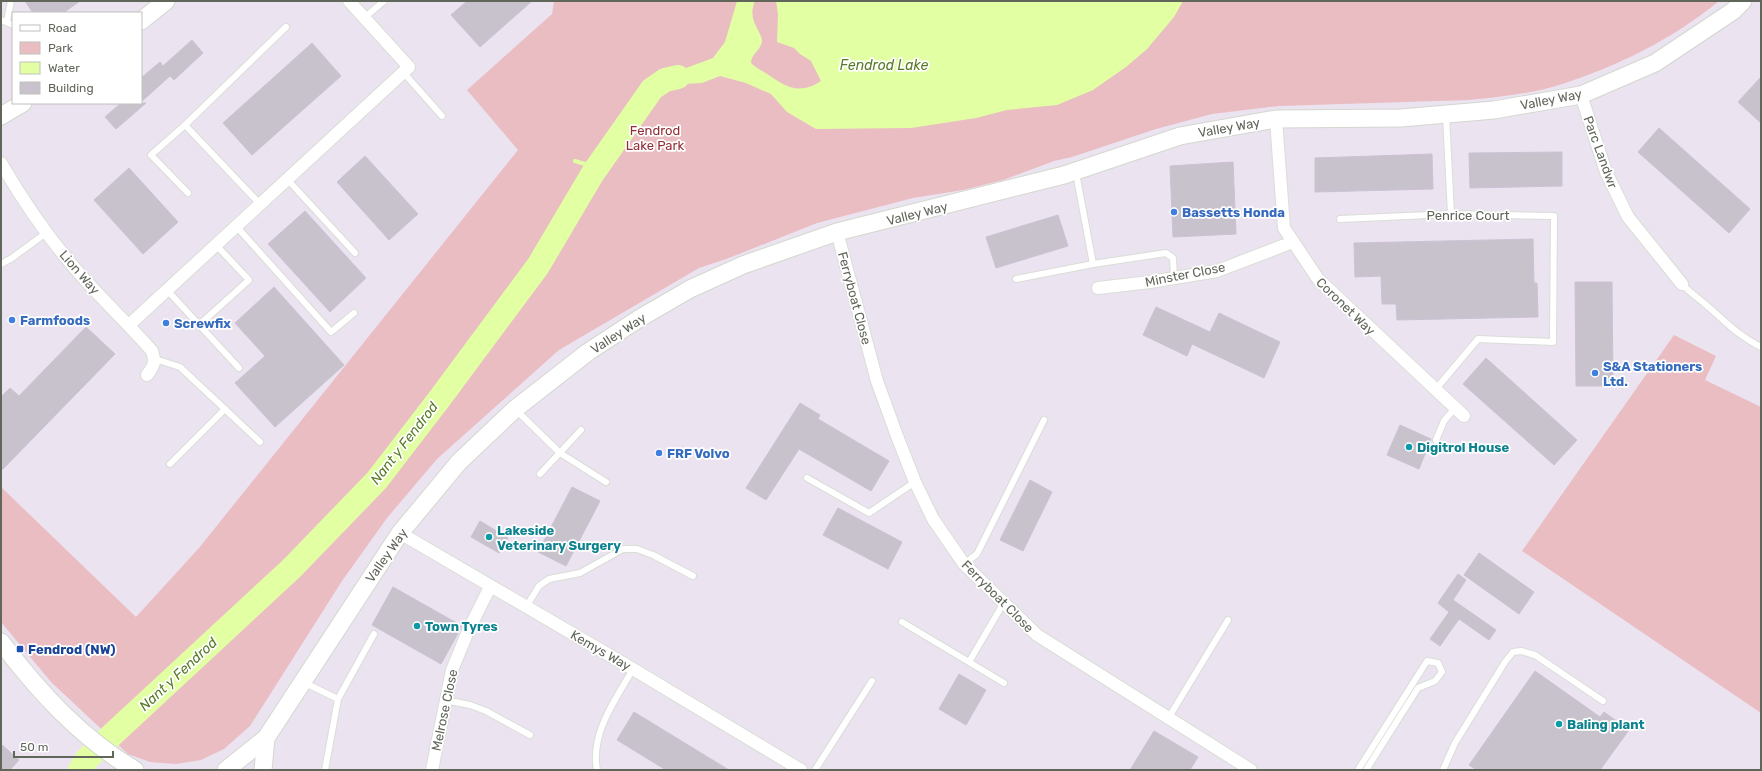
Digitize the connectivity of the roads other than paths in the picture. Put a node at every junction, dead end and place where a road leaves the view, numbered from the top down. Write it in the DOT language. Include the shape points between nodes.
graph roads {
  1 [pos="11,1"];
  2 [pos="349,1"];
  3 [pos="384,1"];
  4 [pos="1743,1"];
  5 [pos="162,2"];
  6 [pos="364,18"];
  7 [pos="4,20"];
  8 [pos="142,20"];
  9 [pos="286,27"];
  10 [pos="404,72"];
  11 [pos="1580,95"];
  12 [pos="21,104"];
  13 [pos="1446,114"];
  14 [pos="1,116"];
  15 [pos="442,116"];
  16 [pos="1276,119"];
  17 [pos="185,125"];
  18 [pos="1,164"];
  19 [pos="1075,171"];
  20 [pos="287,179"];
  21 [pos="188,193"];
  22 [pos="260,204"];
  23 [pos="1451,214"];
  24 [pos="1340,219"];
  25 [pos="236,226"];
  26 [pos="837,232"];
  27 [pos="46,233"];
  28 [pos="1293,242"];
  29 [pos="216,244"];
  30 [pos="355,253"];
  31 [pos="1,264"];
  32 [pos="1093,264"];
  33 [pos="1016,278"];
  34 [pos="1174,278"];
  35 [pos="1682,284"];
  36 [pos="1098,288"];
  37 [pos="167,290"];
  38 [pos="354,313"];
  39 [pos="129,325"];
  40 [pos="199,325"];
  41 [pos="1761,347"];
  42 [pos="155,359"];
  43 [pos="239,368"];
  44 [pos="147,375"];
  45 [pos="1435,390"];
  46 [pos="1455,408"];
  47 [pos="225,409"];
  48 [pos="516,409"];
  49 [pos="1464,416"];
  50 [pos="1044,420"];
  51 [pos="581,430"];
  52 [pos="1436,440"];
  53 [pos="260,442"];
  54 [pos="560,453"];
  55 [pos="170,464"];
  56 [pos="540,474"];
  57 [pos="807,478"];
  58 [pos="606,482"];
  59 [pos="914,482"];
  60 [pos="400,533"];
  61 [pos="964,564"];
  62 [pos="693,576"];
  63 [pos="490,587"];
  64 [pos="1003,604"];
  65 [pos="526,607"];
  66 [pos="1228,620"];
  67 [pos="902,622"];
  68 [pos="374,634"];
  69 [pos="1,642"];
  70 [pos="968,662"];
  71 [pos="633,669"];
  72 [pos="872,681"];
  73 [pos="302,682"];
  74 [pos="1004,683"];
  75 [pos="338,699"];
  76 [pos="445,700"];
  77 [pos="1603,701"];
  78 [pos="1169,717"];
  79 [pos="530,735"];
  80 [pos="266,738"];
  81 [pos="120,764"];
  82 [pos="787,766"];
  83 [pos="135,770"];
  84 [pos="226,770"];
  85 [pos="263,770"];
  86 [pos="325,770"];
  87 [pos="432,770"];
  88 [pos="597,770"];
  89 [pos="801,770"];
  90 [pos="815,770"];
  91 [pos="1250,770"];
  92 [pos="1358,770"];
  93 [pos="1366,770"];
  94 [pos="1443,770"];
  1 -- 7 [label="lane"];
  2 -- 6 [label="street"];
  3 -- 6 [label="lane"];
  4 -- 11 [label="street, Valley Way" via="1733,11 1655,63"];
  5 -- 8 [label="street"];
  6 -- 10 [label="street" via="408,67"];
  9 -- 17 [label="lane"];
  10 -- 15 [label="lane"];
  10 -- 20 [label="street"];
  11 -- 13 [label="street, Valley Way" via="1494,110"];
  11 -- 35 [label="street, Parc Landwr" via="1606,172 1628,217"];
  12 -- 14 [label="street"];
  13 -- 16 [label="street, Valley Way" via="1401,118"];
  13 -- 23 [label="lane"];
  16 -- 19 [label="street, Valley Way" via="1180,136"];
  16 -- 28 [label="street, Coronet Way" via="1284,228"];
  17 -- 21 [label="lane" via="150,156"];
  17 -- 22 [label="lane"];
  18 -- 27 [label="street, Lion Way"];
  19 -- 26 [label="street, Valley Way"];
  19 -- 32 [label="lane"];
  20 -- 22 [label="street"];
  20 -- 30 [label="lane"];
  22 -- 25 [label="street"];
  23 -- 24 [label="lane, Penrice Court"];
  23 -- 45 [label="lane, Penrice Court" via="1554,216 1553,342 1478,339"];
  25 -- 29 [label="street"];
  25 -- 38 [label="lane" via="331,332"];
  26 -- 48 [label="street, Valley Way" via="743,265 690,289 588,352"];
  26 -- 59 [label="street, Ferryboat Close" via="877,381"];
  27 -- 31 [label="lane"];
  27 -- 39 [label="street, Lion Way" via="86,282"];
  28 -- 34 [label="street, Minster Close" via="1217,271"];
  28 -- 45 [label="street, Coronet Way" via="1318,279"];
  29 -- 37 [label="street"];
  29 -- 40 [label="lane" via="249,280"];
  32 -- 33 [label="lane"];
  32 -- 34 [label="lane" via="1166,253 1173,258"];
  34 -- 36 [label="street, Minster Close"];
  35 -- 41 [label="lane" via="1690,294 1703,302 1743,338"];
  37 -- 39 [label="street"];
  37 -- 40 [label="lane"];
  39 -- 42 [label="street, Lion Way" via="152,351"];
  40 -- 43 [label="lane"];
  42 -- 44 [label="street" via="154,366"];
  42 -- 47 [label="lane" via="180,367"];
  45 -- 46 [label="street, Coronet Way"];
  46 -- 49 [label="street, Coronet Way"];
  46 -- 52 [label="lane" via="1444,421"];
  47 -- 53 [label="lane"];
  47 -- 55 [label="lane"];
  48 -- 54 [label="lane"];
  48 -- 60 [label="street, Valley Way" via="459,462"];
  50 -- 61 [label="lane" via="976,554"];
  51 -- 54 [label="lane"];
  54 -- 56 [label="lane"];
  54 -- 58 [label="lane"];
  57 -- 59 [label="lane" via="869,513"];
  59 -- 61 [label="street, Ferryboat Close" via="933,519"];
  60 -- 63 [label="street, Kemys Way"];
  60 -- 73 [label="street, Valley Way"];
  61 -- 64 [label="street, Ferryboat Close"];
  62 -- 65 [label="lane" via="653,555 637,549 623,549 580,573 549,579 539,586"];
  63 -- 65 [label="street, Kemys Way"];
  63 -- 76 [label="street, Melrose Close" via="452,670"];
  64 -- 70 [label="lane"];
  64 -- 78 [label="street, Ferryboat Close" via="1037,635"];
  65 -- 71 [label="street, Kemys Way"];
  66 -- 78 [label="lane"];
  67 -- 70 [label="lane"];
  68 -- 75 [label="lane"];
  69 -- 81 [label="street" via="66,718"];
  70 -- 74 [label="lane"];
  71 -- 82 [label="street, Kemys Way"];
  71 -- 88 [label="lane" via="600,730 596,742"];
  72 -- 90 [label="lane"];
  73 -- 75 [label="lane"];
  73 -- 80 [label="street, Valley Way"];
  75 -- 86 [label="lane"];
  76 -- 79 [label="lane" via="470,704"];
  76 -- 87 [label="street, Melrose Close"];
  77 -- 94 [label="lane" via="1535,655 1521,650 1513,652 1455,743"];
  78 -- 91 [label="street, Ferryboat Close"];
  80 -- 84 [label="street, Valley Way"];
  80 -- 85 [label="street, Valley Way"];
  81 -- 83 [label="street"];
  82 -- 89 [label="street, Kemys Way"];
  92 -- 93 [label="lane" via="1427,661 1438,663 1442,672 1435,680 1418,688"];
}
